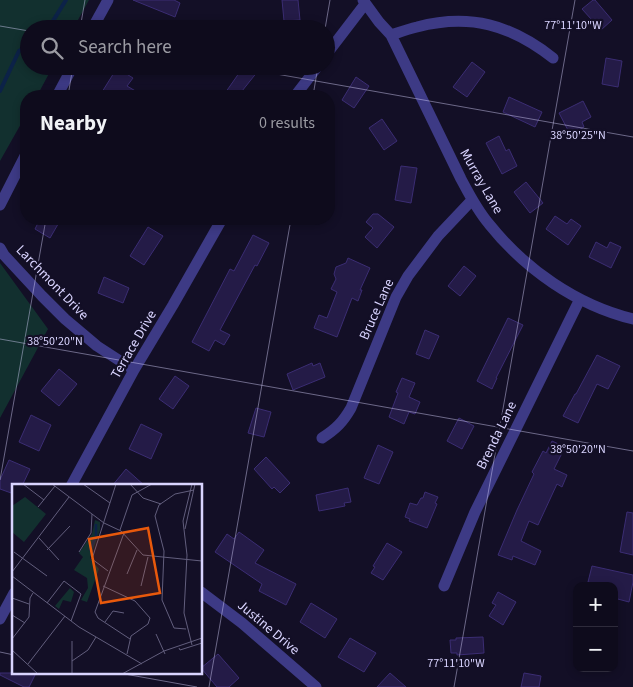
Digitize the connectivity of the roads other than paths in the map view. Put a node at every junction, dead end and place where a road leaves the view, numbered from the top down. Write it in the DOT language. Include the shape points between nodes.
graph roads {
  1 [pos="108,0"];
  2 [pos="364,2"];
  3 [pos="97,20"];
  4 [pos="391,35"];
  5 [pos="335,42"];
  6 [pos="554,58"];
  7 [pos="68,75"];
  8 [pos="311,75"];
  9 [pos="60,90"];
  10 [pos="300,90"];
  11 [pos="20,166"];
  12 [pos="472,200"];
  13 [pos="0,205"];
  14 [pos="219,225"];
  15 [pos="0,248"];
  16 [pos="580,299"];
  17 [pos="633,319"];
  18 [pos="134,370"];
  19 [pos="322,438"];
  20 [pos="72,484"];
  21 [pos="444,586"];
  22 [pos="202,593"];
  23 [pos="12,597"];
  24 [pos="0,619"];
  25 [pos="316,687"];
  1 -- 3 [label="street"];
  2 -- 4 [label="street, Murray Lane"];
  2 -- 5 [label="street"];
  4 -- 6 [label="street" via="442,22 479,22 519,35"];
  4 -- 12 [label="street, Murray Lane"];
  7 -- 9 [label="street"];
  8 -- 10 [label="street"];
  11 -- 13 [label="street"];
  12 -- 16 [label="street, Murray Lane" via="509,247 554,284"];
  12 -- 19 [label="street, Bruce Lane" via="438,236 408,276 396,297 351,408 335,430"];
  14 -- 18 [label="street, Terrace Drive"];
  15 -- 18 [label="street, Larchmont Drive" via="65,319 97,346"];
  16 -- 17 [label="street, Murray Lane"];
  16 -- 21 [label="street, Brenda Lane" via="475,512"];
  18 -- 20 [label="street, Terrace Drive"];
  22 -- 25 [label="street, Justine Drive"];
  23 -- 24 [label="street"];
}
